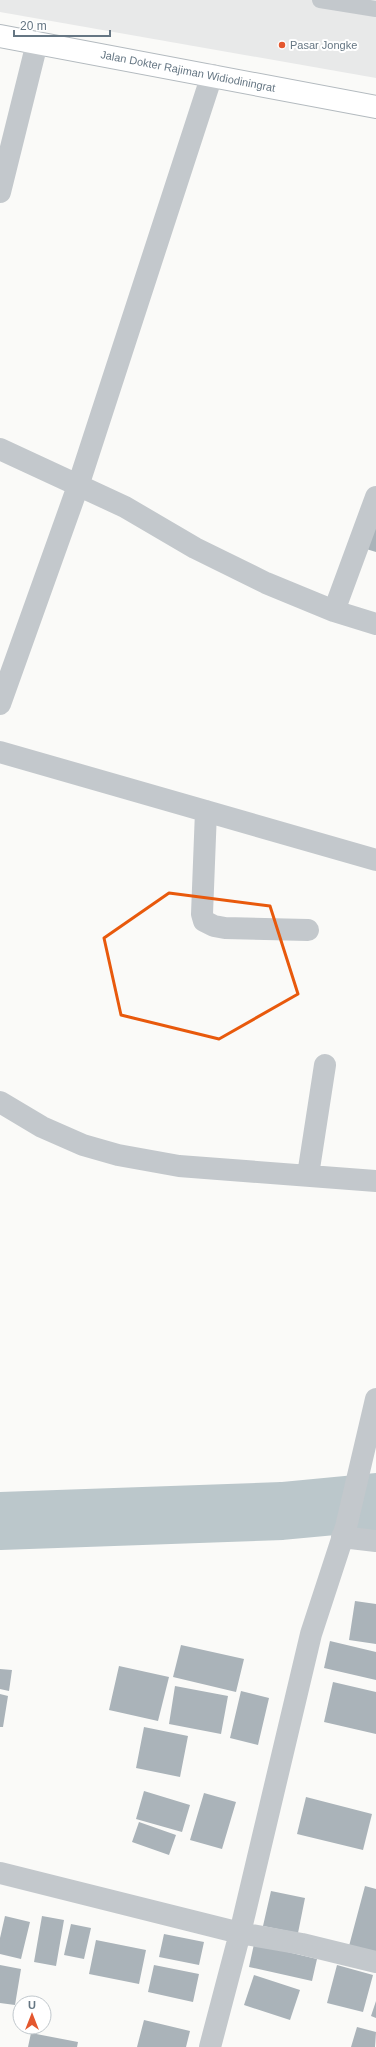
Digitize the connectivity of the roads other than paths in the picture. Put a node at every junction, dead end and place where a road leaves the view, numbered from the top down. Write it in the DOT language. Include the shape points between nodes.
graph roads {
  1 [pos="320,0"];
  2 [pos="376,9"];
  3 [pos="0,36"];
  4 [pos="37,43"];
  5 [pos="212,75"];
  6 [pos="376,106"];
  7 [pos="0,192"];
  8 [pos="0,449"];
  9 [pos="78,486"];
  10 [pos="376,497"];
  11 [pos="334,611"];
  12 [pos="376,624"];
  13 [pos="0,704"];
  14 [pos="0,752"];
  15 [pos="206,811"];
  16 [pos="376,860"];
  17 [pos="308,930"];
  18 [pos="325,1065"];
  19 [pos="0,1102"];
  20 [pos="308,1175"];
  21 [pos="376,1180"];
  22 [pos="376,1399"];
  23 [pos="344,1532"];
  24 [pos="376,1541"];
  25 [pos="0,1873"];
  26 [pos="240,1933"];
  27 [pos="376,1962"];
  28 [pos="210,2047"];
  1 -- 2 [label="lane"];
  3 -- 4 [label="main road, Jalan Dokter Rajiman Widiodiningrat"];
  4 -- 5 [label="main road, Jalan Dokter Rajiman Widiodiningrat"];
  4 -- 7 [label="street"];
  5 -- 6 [label="main road, Jalan Dokter Rajiman Widiodiningrat"];
  5 -- 9 [label="street"];
  8 -- 9 [label="street"];
  9 -- 11 [label="street" via="126,507 195,548 266,583"];
  9 -- 13 [label="street"];
  10 -- 11 [label="street"];
  11 -- 12 [label="street"];
  14 -- 15 [label="street"];
  15 -- 16 [label="street"];
  15 -- 17 [label="street" via="202,914 204,921 225,928"];
  18 -- 20 [label="street"];
  19 -- 20 [label="street" via="83,1145 118,1154 179,1166"];
  20 -- 21 [label="street"];
  22 -- 23 [label="street"];
  23 -- 24 [label="street"];
  23 -- 26 [label="street" via="309,1642"];
  25 -- 26 [label="street"];
  26 -- 27 [label="street" via="302,1944"];
  26 -- 28 [label="street"];
}
